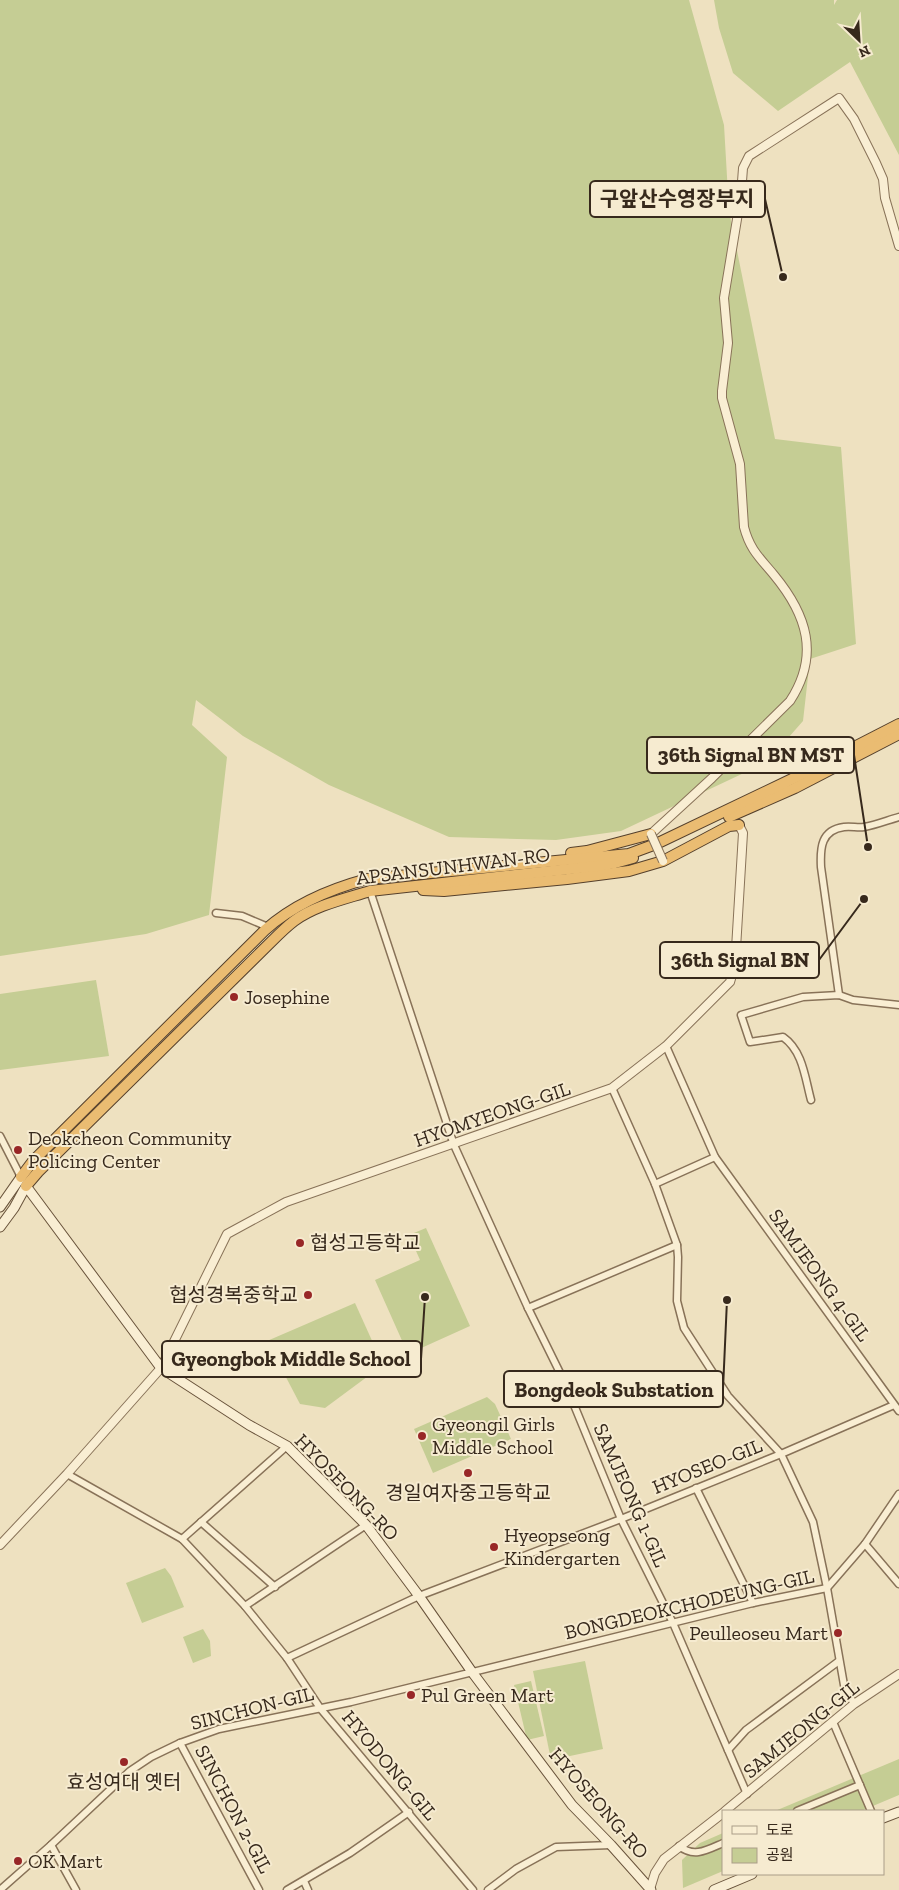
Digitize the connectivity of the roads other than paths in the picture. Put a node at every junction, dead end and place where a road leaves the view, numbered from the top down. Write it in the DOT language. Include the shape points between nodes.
graph roads {
  1 [pos="899,246"];
  2 [pos="899,724"];
  3 [pos="899,734"];
  4 [pos="793,783"];
  5 [pos="899,817"];
  6 [pos="739,825"];
  7 [pos="651,834"];
  8 [pos="663,861"];
  9 [pos="387,877"];
  10 [pos="387,889"];
  11 [pos="370,891"];
  12 [pos="216,913"];
  13 [pos="268,927"];
  14 [pos="839,995"];
  15 [pos="899,1005"];
  16 [pos="666,1046"];
  17 [pos="612,1088"];
  18 [pos="811,1100"];
  19 [pos="0,1136"];
  20 [pos="454,1145"];
  21 [pos="715,1157"];
  22 [pos="24,1182"];
  23 [pos="655,1184"];
  24 [pos="0,1207"];
  25 [pos="0,1227"];
  26 [pos="677,1245"];
  27 [pos="528,1308"];
  28 [pos="161,1368"];
  29 [pos="894,1405"];
  30 [pos="899,1411"];
  31 [pos="287,1446"];
  32 [pos="781,1454"];
  33 [pos="67,1474"];
  34 [pos="696,1488"];
  35 [pos="899,1494"];
  36 [pos="621,1518"];
  37 [pos="201,1522"];
  38 [pos="366,1525"];
  39 [pos="182,1539"];
  40 [pos="865,1544"];
  41 [pos="0,1545"];
  42 [pos="899,1584"];
  43 [pos="275,1587"];
  44 [pos="828,1588"];
  45 [pos="419,1596"];
  46 [pos="754,1603"];
  47 [pos="245,1606"];
  48 [pos="673,1623"];
  49 [pos="287,1658"];
  50 [pos="839,1661"];
  51 [pos="472,1672"];
  52 [pos="899,1674"];
  53 [pos="854,1704"];
  54 [pos="320,1708"];
  55 [pos="833,1722"];
  56 [pos="180,1743"];
  57 [pos="728,1750"];
  58 [pos="860,1785"];
  59 [pos="747,1794"];
  60 [pos="727,1810"];
  61 [pos="799,1810"];
  62 [pos="871,1810"];
  63 [pos="409,1812"];
  64 [pos="899,1812"];
  65 [pos="722,1814"];
  66 [pos="884,1818"];
  67 [pos="722,1843"];
  68 [pos="51,1845"];
  69 [pos="611,1845"];
  70 [pos="679,1846"];
  71 [pos="750,1875"];
  72 [pos="304,1881"];
  73 [pos="5,1888"];
  74 [pos="650,1889"];
  75 [pos="76,1890"];
  76 [pos="259,1890"];
  77 [pos="287,1890"];
  78 [pos="308,1890"];
  79 [pos="473,1890"];
  80 [pos="488,1890"];
  81 [pos="714,1890"];
  1 -- 7 [label="street" via="883,179 854,119 839,98 749,156 743,168 724,298 728,343 722,398 740,464 746,534 750,546 780,582 801,616 808,650 800,686 790,701"];
  2 -- 4 [label="highway, APSANSUNHWAN-RO"];
  3 -- 4 [label="highway, APSANSUNHWAN-RO"];
  4 -- 9 [label="highway, APSANSUNHWAN-RO" via="629,854"];
  4 -- 10 [label="highway, APSANSUNHWAN-RO" via="616,863"];
  5 -- 14 [label="street" via="864,827 842,827 824,839 820,851 821,866"];
  6 -- 8 [label="highway" via="729,826"];
  6 -- 16 [label="street, HYOMYEONG-GIL" via="743,833 735,965 730,982"];
  7 -- 8 [label="street, bridge"];
  7 -- 9 [label="highway" via="587,851 407,871"];
  8 -- 10 [label="highway" via="629,871 567,879 444,891"];
  9 -- 13 [label="highway, APSANSUNHWAN-RO" via="342,886 302,904"];
  10 -- 11 [label="highway, APSANSUNHWAN-RO"];
  11 -- 20 [label="street, SAMJEONG 1-GIL"];
  11 -- 22 [label="highway, APSANSUNHWAN-RO" via="336,901 294,921"];
  12 -- 13 [label="street" via="242,916"];
  13 -- 22 [label="highway, APSANSUNHWAN-RO" via="33,1161"];
  14 -- 15 [label="street" via="853,1000"];
  14 -- 18 [label="street" via="803,997 742,1015 750,1042 783,1037 789,1041 800,1058"];
  16 -- 17 [label="street, HYOMYEONG-GIL"];
  16 -- 21 [label="street, SAMJEONG 4-GIL"];
  17 -- 20 [label="street, HYOMYEONG-GIL"];
  17 -- 23 [label="street"];
  19 -- 22 [label="street"];
  20 -- 27 [label="street, SAMJEONG 1-GIL"];
  20 -- 28 [label="street, HYOMYEONG-GIL" via="286,1202 228,1234"];
  21 -- 23 [label="street"];
  21 -- 29 [label="street, SAMJEONG 4-GIL"];
  22 -- 24 [label="main road, APSANSUNHWAN-RO"];
  22 -- 25 [label="main road, APSANSUNHWAN-RO" via="14,1208"];
  22 -- 28 [label="main road, HYOSEONG-RO"];
  23 -- 26 [label="street"];
  26 -- 27 [label="street"];
  26 -- 32 [label="street" via="677,1301 684,1328 728,1396"];
  27 -- 36 [label="street, SAMJEONG 1-GIL" via="565,1383"];
  28 -- 31 [label="main road, HYOSEONG-RO"];
  28 -- 33 [label="street, HYOMYEONG-GIL"];
  29 -- 30 [label="street, SAMJEONG 4-GIL"];
  29 -- 32 [label="street, HYOSEO-GIL"];
  31 -- 37 [label="street"];
  31 -- 38 [label="main road, HYOSEONG-RO"];
  32 -- 34 [label="street, HYOSEO-GIL"];
  32 -- 44 [label="street" via="813,1522"];
  33 -- 39 [label="street, HYODONG-GIL"];
  33 -- 41 [label="street, HYOMYEONG-GIL"];
  34 -- 36 [label="street, HYOSEO-GIL"];
  34 -- 46 [label="street"];
  35 -- 40 [label="street, BONGDEOKCHODEUNG-GIL"];
  36 -- 45 [label="street, HYOSEO-GIL"];
  36 -- 48 [label="street, SAMJEONG 1-GIL"];
  37 -- 39 [label="street"];
  37 -- 43 [label="street"];
  38 -- 43 [label="street"];
  38 -- 45 [label="main road, HYOSEONG-RO"];
  39 -- 47 [label="street, HYODONG-GIL"];
  40 -- 42 [label="street"];
  40 -- 44 [label="street, BONGDEOKCHODEUNG-GIL"];
  43 -- 47 [label="street"];
  44 -- 46 [label="street, BONGDEOKCHODEUNG-GIL"];
  44 -- 50 [label="street"];
  45 -- 49 [label="street"];
  45 -- 51 [label="main road, HYOSEONG-RO"];
  46 -- 48 [label="street, BONGDEOKCHODEUNG-GIL"];
  47 -- 49 [label="street, HYODONG-GIL"];
  48 -- 51 [label="street, BONGDEOKCHODEUNG-GIL"];
  48 -- 57 [label="street, SAMJEONG 1-GIL"];
  49 -- 54 [label="street, HYODONG-GIL"];
  50 -- 53 [label="street" via="844,1685"];
  50 -- 57 [label="street" via="746,1730"];
  51 -- 54 [label="street, SINCHON-GIL"];
  51 -- 69 [label="main road, HYOSEONG-RO" via="572,1805"];
  52 -- 53 [label="street, SAMJEONG-GIL"];
  53 -- 55 [label="street, SAMJEONG-GIL"];
  54 -- 56 [label="street, SINCHON-GIL" via="219,1729"];
  54 -- 63 [label="street, HYODONG-GIL"];
  55 -- 58 [label="street"];
  55 -- 59 [label="street, SAMJEONG-GIL"];
  56 -- 68 [label="street, SINCHON-GIL" via="151,1756 130,1771"];
  56 -- 76 [label="street, SINCHON 2-GIL"];
  57 -- 59 [label="street, SAMJEONG 1-GIL"];
  58 -- 61 [label="street"];
  58 -- 62 [label="street"];
  59 -- 60 [label="street, SAMJEONG-GIL"];
  63 -- 72 [label="street"];
  63 -- 79 [label="street, HYODONG-GIL"];
  64 -- 66 [label="main road"];
  65 -- 70 [label="street, SAMJEONG-GIL"];
  67 -- 70 [label="street" via="698,1852 686,1852"];
  68 -- 73 [label="street, SINCHON-GIL"];
  68 -- 75 [label="street"];
  69 -- 74 [label="main road, HYOSEONG-RO"];
  69 -- 80 [label="street" via="556,1848 516,1869"];
  70 -- 74 [label="street, SAMJEONG-GIL" via="658,1867"];
  71 -- 81 [label="main road"];
  72 -- 77 [label="street"];
  72 -- 78 [label="street"];
}
